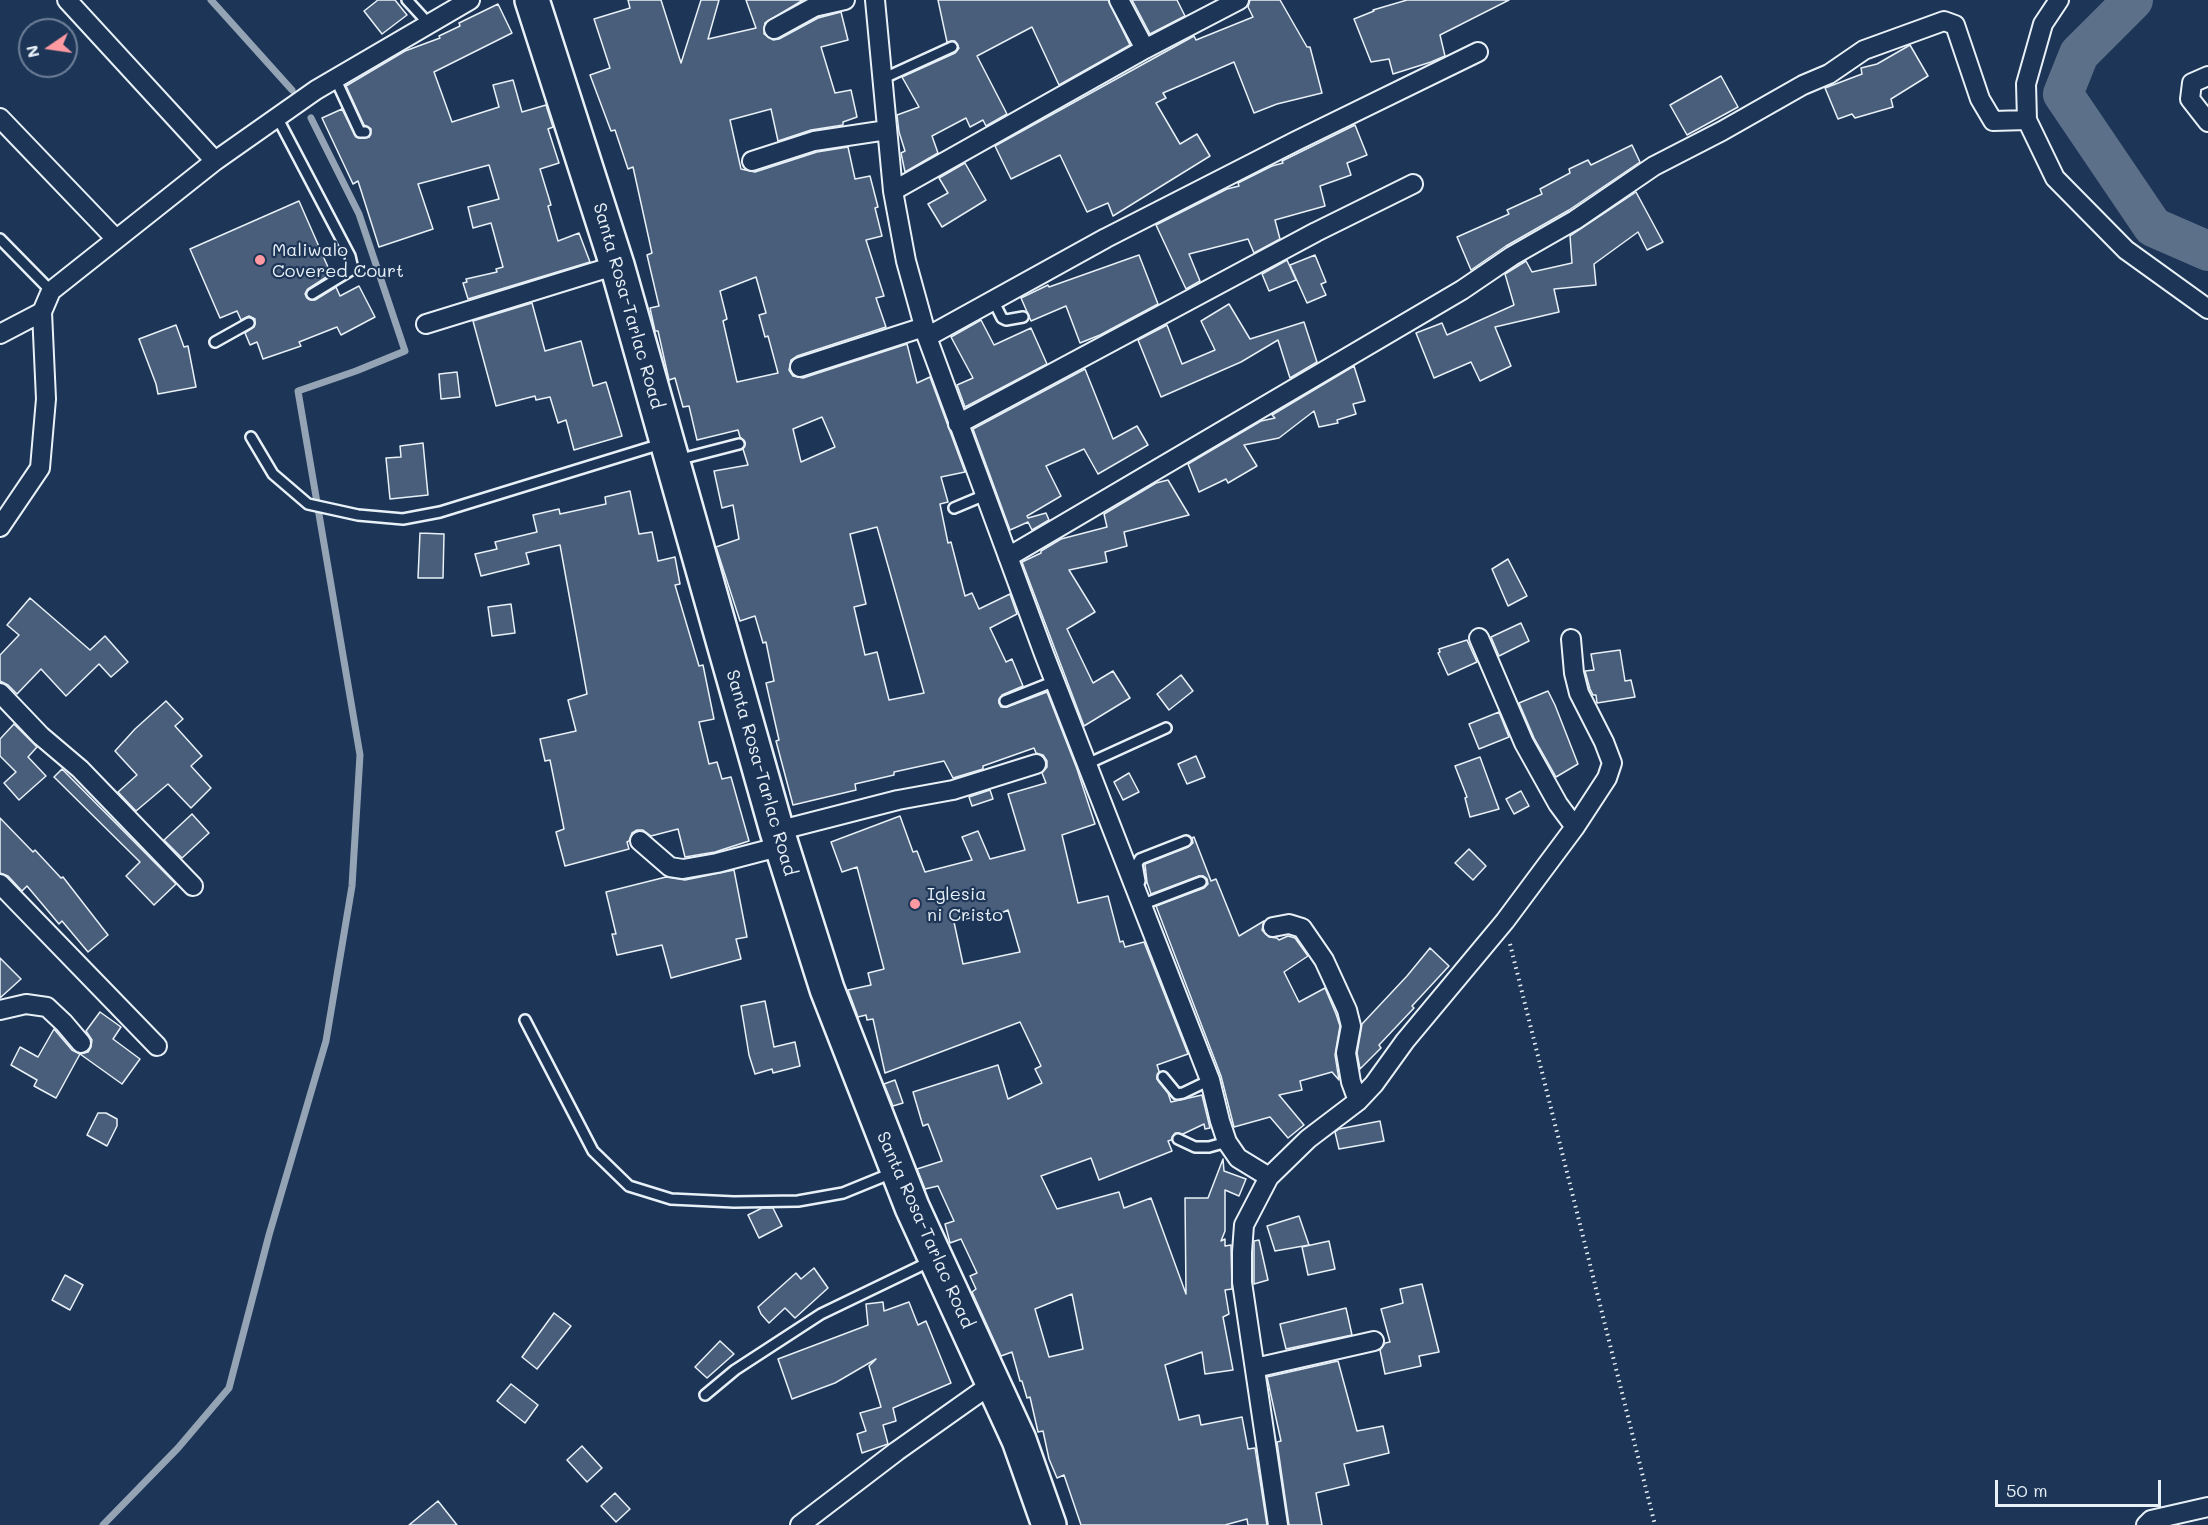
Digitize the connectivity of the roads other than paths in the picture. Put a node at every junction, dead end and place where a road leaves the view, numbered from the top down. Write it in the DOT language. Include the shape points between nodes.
graph roads {
  1 [pos="67,0"];
  2 [pos="407,0"];
  3 [pos="470,0"];
  4 [pos="532,0"];
  5 [pos="875,0"];
  6 [pos="1119,0"];
  7 [pos="1239,0"];
  8 [pos="2059,0"];
  9 [pos="839,1"];
  10 [pos="429,24"];
  11 [pos="774,29"];
  12 [pos="952,47"];
  13 [pos="1145,49"];
  14 [pos="1478,52"];
  15 [pos="2208,76"];
  16 [pos="335,78"];
  17 [pos="882,79"];
  18 [pos="277,117"];
  19 [pos="0,118"];
  20 [pos="2027,120"];
  21 [pos="2208,122"];
  22 [pos="887,130"];
  23 [pos="365,132"];
  24 [pos="215,161"];
  25 [pos="752,161"];
  26 [pos="1413,184"];
  27 [pos="893,191"];
  28 [pos="0,239"];
  29 [pos="116,239"];
  30 [pos="617,265"];
  31 [pos="51,291"];
  32 [pos="312,294"];
  33 [pos="993,300"];
  34 [pos="2208,309"];
  35 [pos="42,312"];
  36 [pos="1023,317"];
  37 [pos="249,323"];
  38 [pos="426,324"];
  39 [pos="925,332"];
  40 [pos="0,334"];
  41 [pos="215,342"];
  42 [pos="800,367"];
  43 [pos="958,424"];
  44 [pos="251,437"];
  45 [pos="739,444"];
  46 [pos="669,452"];
  47 [pos="985,495"];
  48 [pos="954,507"];
  49 [pos="0,527"];
  50 [pos="1008,557"];
  51 [pos="1479,638"];
  52 [pos="1571,639"];
  53 [pos="1055,681"];
  54 [pos="0,693"];
  55 [pos="1005,701"];
  56 [pos="1166,728"];
  57 [pos="1036,764"];
  58 [pos="1087,764"];
  59 [pos="1575,826"];
  60 [pos="780,838"];
  61 [pos="640,841"];
  62 [pos="1186,841"];
  63 [pos="1201,882"];
  64 [pos="0,884"];
  65 [pos="1133,884"];
  66 [pos="194,886"];
  67 [pos="1141,905"];
  68 [pos="1274,927"];
  69 [pos="0,1010"];
  70 [pos="525,1020"];
  71 [pos="81,1043"];
  72 [pos="157,1046"];
  73 [pos="1163,1077"];
  74 [pos="1210,1080"];
  75 [pos="1358,1101"];
  76 [pos="1178,1139"];
  77 [pos="1227,1142"];
  78 [pos="897,1171"];
  79 [pos="1269,1177"];
  80 [pos="936,1259"];
  81 [pos="1374,1341"];
  82 [pos="1255,1368"];
  83 [pos="993,1383"];
  84 [pos="705,1395"];
  85 [pos="2208,1507"];
  86 [pos="800,1525"];
  87 [pos="1049,1525"];
  88 [pos="1278,1525"];
  89 [pos="2146,1525"];
  1 -- 24 [label="street"];
  2 -- 10 [label="lane"];
  3 -- 10 [label="street"];
  4 -- 30 [label="highway, Santa Rosa-Tarlac Road"];
  5 -- 17 [label="street"];
  6 -- 13 [label="street"];
  7 -- 13 [label="street"];
  8 -- 20 [label="street" via="2043,24 2026,84"];
  9 -- 11 [label="street" via="814,7"];
  10 -- 16 [label="street"];
  12 -- 17 [label="lane"];
  13 -- 27 [label="street"];
  14 -- 33 [label="street" via="1106,238"];
  15 -- 21 [label="street" via="2192,83 2190,99"];
  16 -- 18 [label="street"];
  16 -- 23 [label="lane" via="360,132"];
  17 -- 22 [label="street"];
  18 -- 24 [label="street"];
  18 -- 32 [label="lane" via="350,256 353,269"];
  19 -- 29 [label="street"];
  20 -- 34 [label="street" via="2055,178 2126,250"];
  20 -- 50 [label="street" via="1993,121 1980,99 1955,25 1944,21 1864,50 1829,74 1654,166 1462,290"];
  22 -- 25 [label="street" via="814,141"];
  22 -- 27 [label="street"];
  24 -- 29 [label="street"];
  26 -- 43 [label="street"];
  27 -- 39 [label="street"];
  28 -- 31 [label="lane"];
  29 -- 31 [label="street"];
  30 -- 38 [label="street"];
  30 -- 46 [label="highway, Santa Rosa-Tarlac Road"];
  31 -- 35 [label="street"];
  33 -- 36 [label="lane" via="1002,318"];
  33 -- 39 [label="street"];
  35 -- 40 [label="street"];
  35 -- 49 [label="street" via="46,399 40,468"];
  37 -- 41 [label="lane"];
  39 -- 42 [label="street"];
  39 -- 43 [label="street"];
  43 -- 47 [label="street"];
  44 -- 46 [label="lane" via="273,474 308,504 358,515 403,519"];
  45 -- 46 [label="lane"];
  46 -- 60 [label="highway, Santa Rosa-Tarlac Road"];
  47 -- 48 [label="lane"];
  47 -- 50 [label="street"];
  50 -- 53 [label="street"];
  51 -- 59 [label="street" via="1524,743"];
  52 -- 59 [label="street" via="1579,693 1612,763"];
  53 -- 55 [label="lane"];
  53 -- 58 [label="street"];
  54 -- 66 [label="street"];
  56 -- 58 [label="lane"];
  57 -- 60 [label="street" via="953,790 898,800"];
  58 -- 65 [label="street"];
  59 -- 75 [label="street" via="1505,921"];
  60 -- 61 [label="street" via="717,863 683,869 670,867"];
  60 -- 78 [label="highway, Santa Rosa-Tarlac Road" via="827,989"];
  62 -- 65 [label="lane" via="1140,859 1140,880"];
  63 -- 67 [label="lane"];
  64 -- 72 [label="street"];
  65 -- 67 [label="street"];
  67 -- 74 [label="street"];
  68 -- 75 [label="street" via="1289,924 1302,928 1324,960 1351,1026 1346,1053"];
  69 -- 71 [label="street" via="26,1004 47,1007"];
  70 -- 78 [label="lane" via="593,1150 630,1186 671,1199 798,1201 843,1193"];
  73 -- 74 [label="lane" via="1177,1094"];
  74 -- 77 [label="street"];
  75 -- 79 [label="street" via="1308,1139"];
  76 -- 77 [label="lane" via="1209,1147"];
  77 -- 79 [label="street" via="1238,1158"];
  78 -- 80 [label="highway, Santa Rosa-Tarlac Road"];
  79 -- 82 [label="street" via="1245,1225 1242,1252 1242,1282"];
  80 -- 83 [label="highway, Santa Rosa-Tarlac Road"];
  80 -- 84 [label="lane" via="821,1314 735,1370"];
  81 -- 82 [label="street"];
  82 -- 88 [label="street"];
  83 -- 86 [label="street"];
  83 -- 87 [label="highway, Santa Rosa-Tarlac Road" via="1019,1440"];
  85 -- 89 [label="street"];
}
